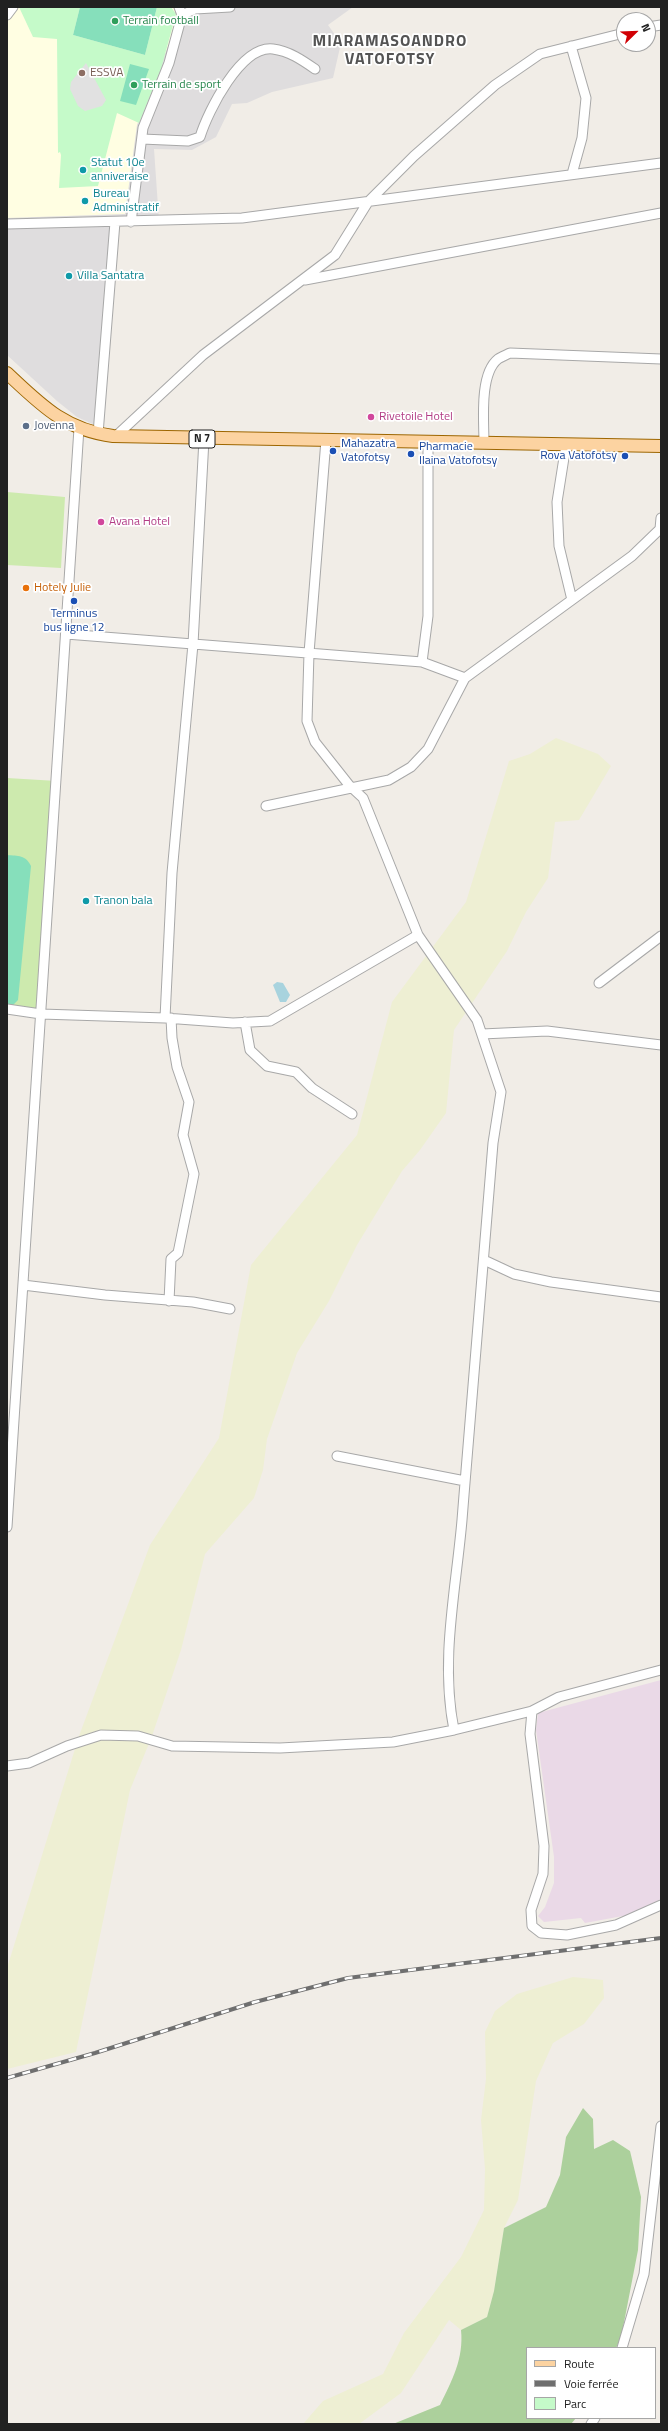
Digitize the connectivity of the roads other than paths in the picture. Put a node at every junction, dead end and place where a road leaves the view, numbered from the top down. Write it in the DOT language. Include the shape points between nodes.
graph roads {
  1 [pos="13,7"];
  2 [pos="230,7"];
  3 [pos="181,11"];
  4 [pos="7,15"];
  5 [pos="616,35"];
  6 [pos="571,46"];
  7 [pos="315,69"];
  8 [pos="142,139"];
  9 [pos="661,162"];
  10 [pos="572,174"];
  11 [pos="368,202"];
  12 [pos="661,213"];
  13 [pos="115,222"];
  14 [pos="131,222"];
  15 [pos="7,224"];
  16 [pos="303,281"];
  17 [pos="661,359"];
  18 [pos="7,373"];
  19 [pos="79,428"];
  20 [pos="98,434"];
  21 [pos="116,436"];
  22 [pos="204,439"];
  23 [pos="326,440"];
  24 [pos="428,443"];
  25 [pos="484,443"];
  26 [pos="566,445"];
  27 [pos="661,446"];
  28 [pos="661,518"];
  29 [pos="572,600"];
  30 [pos="66,634"];
  31 [pos="192,644"];
  32 [pos="309,653"];
  33 [pos="422,662"];
  34 [pos="465,678"];
  35 [pos="354,789"];
  36 [pos="266,806"];
  37 [pos="418,935"];
  38 [pos="661,936"];
  39 [pos="599,983"];
  40 [pos="7,1009"];
  41 [pos="41,1014"];
  42 [pos="168,1018"];
  43 [pos="245,1022"];
  44 [pos="482,1034"];
  45 [pos="661,1045"];
  46 [pos="352,1114"];
  47 [pos="484,1260"];
  48 [pos="23,1285"];
  49 [pos="661,1297"];
  50 [pos="170,1301"];
  51 [pos="230,1309"];
  52 [pos="337,1456"];
  53 [pos="465,1481"];
  54 [pos="7,1527"];
  55 [pos="661,1670"];
  56 [pos="532,1711"];
  57 [pos="454,1730"];
  58 [pos="7,1766"];
  59 [pos="661,1905"];
  60 [pos="661,2126"];
  61 [pos="622,2347"];
  1 -- 4 [label="street"];
  2 -- 3 [label="street"];
  3 -- 8 [label="street" via="169,63 143,128"];
  5 -- 6 [label="street"];
  6 -- 10 [label="street" via="586,98 582,138"];
  6 -- 11 [label="street" via="540,54 495,85 414,156"];
  7 -- 8 [label="street" via="298,56 273,49 258,51 235,71 205,119 200,137 188,141"];
  8 -- 14 [label="street"];
  9 -- 10 [label="street"];
  10 -- 11 [label="street"];
  11 -- 14 [label="street" via="242,218"];
  11 -- 16 [label="street" via="335,255"];
  12 -- 16 [label="street"];
  13 -- 14 [label="street"];
  13 -- 15 [label="street"];
  13 -- 20 [label="street"];
  16 -- 21 [label="street" via="203,355"];
  17 -- 25 [label="street" via="510,354 498,359 489,373 485,390"];
  18 -- 19 [label="main road, N 7" via="52,414"];
  19 -- 20 [label="main road, N 7"];
  19 -- 30 [label="street"];
  20 -- 21 [label="main road, N 7"];
  21 -- 22 [label="main road, N 7"];
  22 -- 23 [label="main road, N 7"];
  22 -- 31 [label="street"];
  23 -- 24 [label="main road, N 7"];
  23 -- 32 [label="street"];
  24 -- 25 [label="main road, N 7"];
  24 -- 33 [label="street" via="428,616"];
  25 -- 26 [label="main road, N 7"];
  26 -- 27 [label="main road, N 7"];
  26 -- 29 [label="street" via="557,502 559,546"];
  28 -- 29 [label="street" via="660,529 632,556"];
  29 -- 34 [label="street"];
  30 -- 31 [label="street"];
  30 -- 41 [label="street"];
  31 -- 32 [label="street"];
  31 -- 42 [label="street" via="172,873"];
  32 -- 33 [label="street"];
  32 -- 35 [label="street" via="307,720 315,742"];
  33 -- 34 [label="street"];
  34 -- 35 [label="street" via="428,749 411,767 389,780"];
  35 -- 36 [label="street"];
  35 -- 37 [label="street" via="363,798"];
  37 -- 43 [label="street" via="270,1021"];
  37 -- 44 [label="street" via="477,1020"];
  38 -- 39 [label="street"];
  40 -- 41 [label="street"];
  41 -- 42 [label="street"];
  41 -- 48 [label="street"];
  42 -- 43 [label="street"];
  42 -- 50 [label="street" via="177,1067 189,1102 183,1135 194,1174 178,1253 171,1259"];
  43 -- 46 [label="street" via="250,1050 267,1066 296,1072 312,1088"];
  44 -- 45 [label="street" via="547,1031"];
  44 -- 47 [label="street" via="501,1092 493,1143"];
  47 -- 49 [label="street" via="514,1274"];
  47 -- 53 [label="street"];
  48 -- 50 [label="street"];
  48 -- 54 [label="street"];
  50 -- 51 [label="street" via="193,1302"];
  52 -- 53 [label="street"];
  53 -- 57 [label="street" via="447,1650 449,1705"];
  55 -- 56 [label="street" via="560,1697"];
  56 -- 57 [label="street"];
  56 -- 59 [label="street" via="530,1734 544,1846 543,1874 532,1910 532,1926 542,1933 567,1935 616,1925"];
  57 -- 58 [label="street" via="375,1744 280,1748 172,1746 138,1736 101,1735 67,1746 29,1763"];
  60 -- 61 [label="street" via="644,2274"];
}
